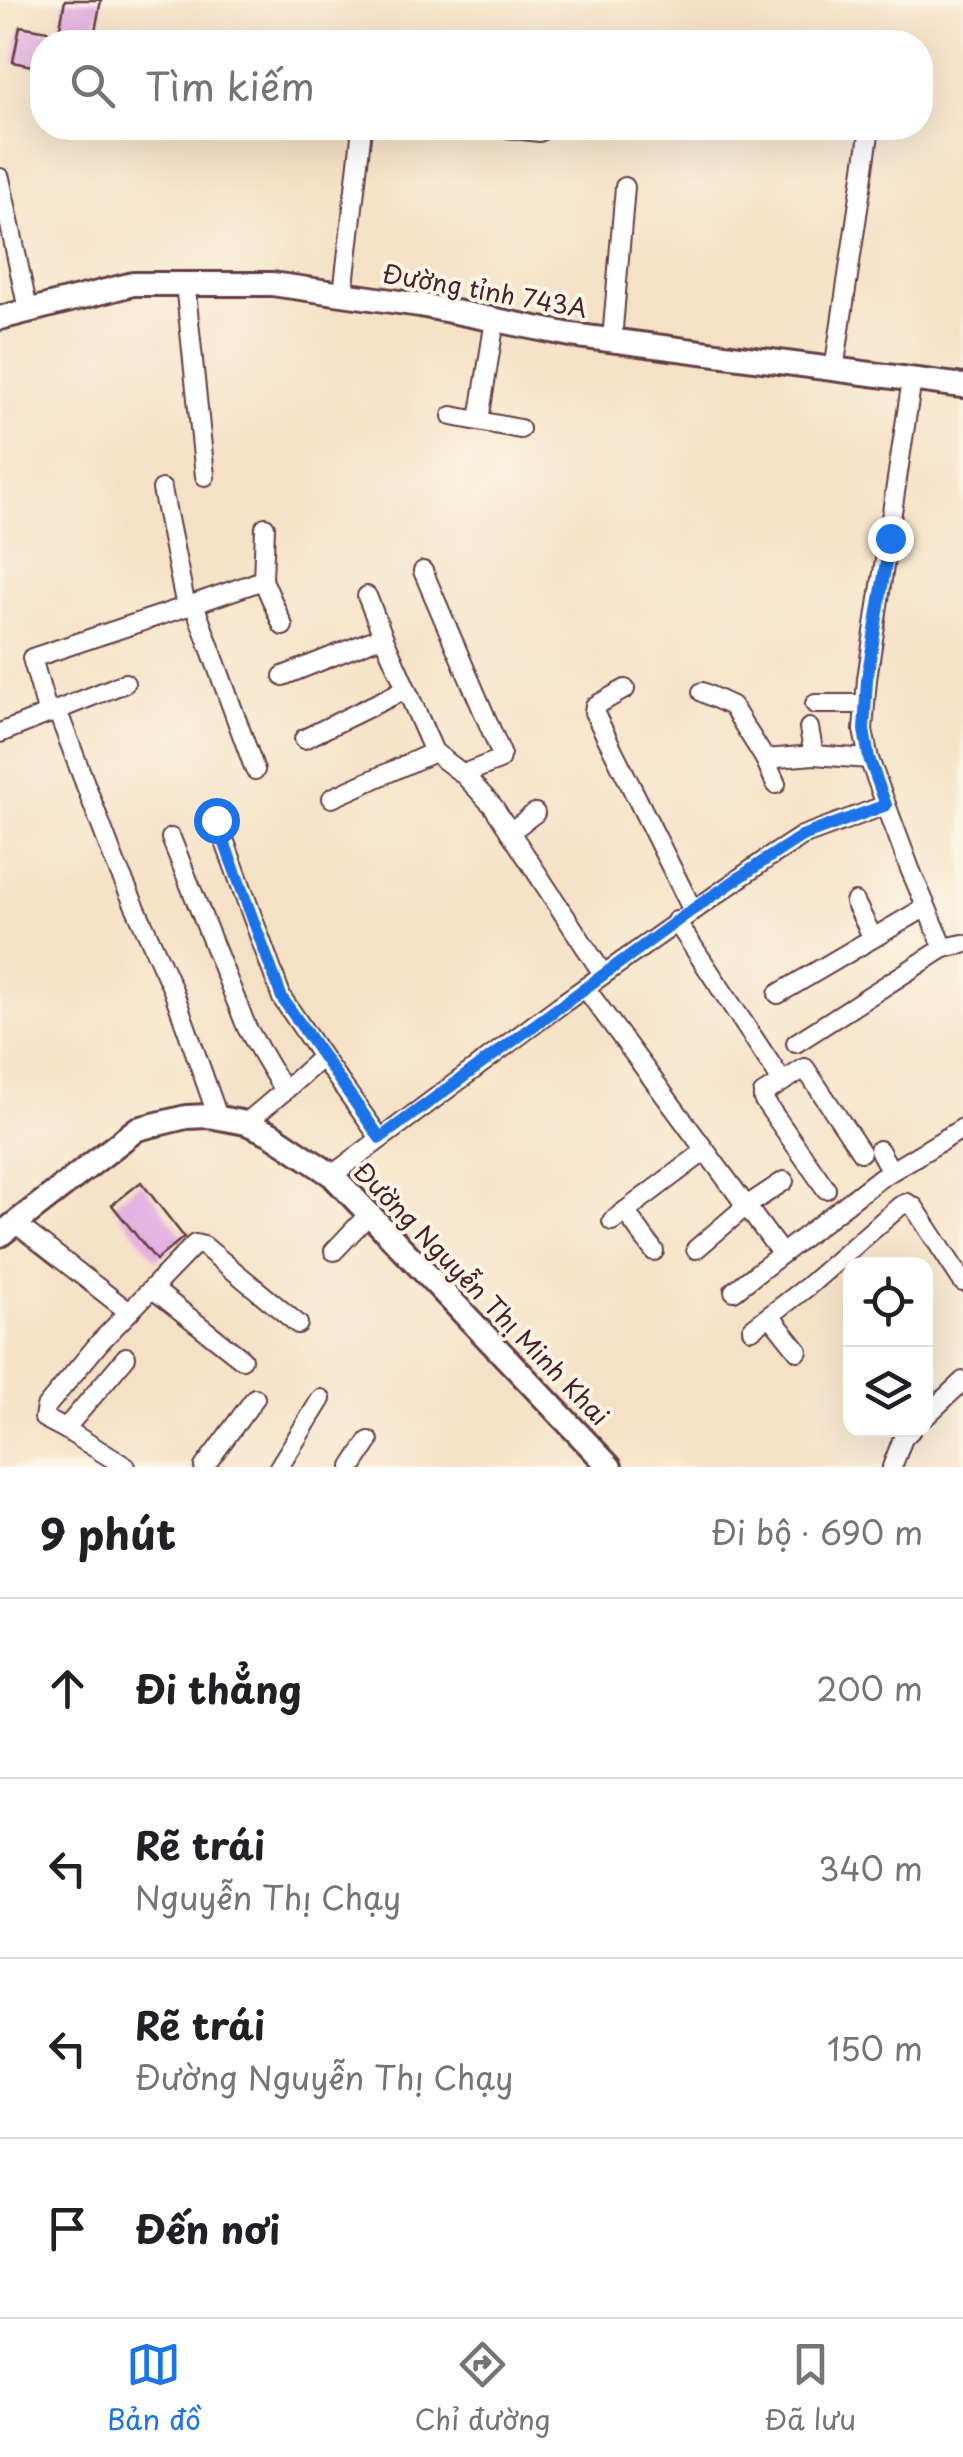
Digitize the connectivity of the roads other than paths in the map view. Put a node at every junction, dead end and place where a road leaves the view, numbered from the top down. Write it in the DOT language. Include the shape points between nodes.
graph roads {
  1 [pos="361,140"];
  2 [pos="868,140"];
  3 [pos="0,178"];
  4 [pos="624,187"];
  5 [pos="185,283"];
  6 [pos="344,294"];
  7 [pos="28,310"];
  8 [pos="0,318"];
  9 [pos="495,320"];
  10 [pos="612,340"];
  11 [pos="834,370"];
  12 [pos="912,379"];
  13 [pos="963,386"];
  14 [pos="452,416"];
  15 [pos="479,420"];
  16 [pos="520,429"];
  17 [pos="205,476"];
  18 [pos="162,488"];
  19 [pos="265,527"];
  20 [pos="423,571"];
  21 [pos="264,580"];
  22 [pos="367,596"];
  23 [pos="190,605"];
  24 [pos="283,626"];
  25 [pos="383,636"];
  26 [pos="282,676"];
  27 [pos="125,683"];
  28 [pos="406,689"];
  29 [pos="624,689"];
  30 [pos="702,692"];
  31 [pos="816,704"];
  32 [pos="865,704"];
  33 [pos="52,712"];
  34 [pos="809,728"];
  35 [pos="0,734"];
  36 [pos="304,740"];
  37 [pos="434,752"];
  38 [pos="814,756"];
  39 [pos="869,758"];
  40 [pos="765,759"];
  41 [pos="255,770"];
  42 [pos="463,774"];
  43 [pos="776,784"];
  44 [pos="332,798"];
  45 [pos="886,805"];
  46 [pos="535,812"];
  47 [pos="216,820"];
  48 [pos="510,832"];
  49 [pos="171,838"];
  50 [pos="855,902"];
  51 [pos="926,907"];
  52 [pos="692,910"];
  53 [pos="676,921"];
  54 [pos="873,938"];
  55 [pos="963,944"];
  56 [pos="944,948"];
  57 [pos="602,974"];
  58 [pos="586,989"];
  59 [pos="778,994"];
  60 [pos="796,1043"];
  61 [pos="322,1057"];
  62 [pos="782,1081"];
  63 [pos="284,1090"];
  64 [pos="218,1116"];
  65 [pos="246,1122"];
  66 [pos="963,1128"];
  67 [pos="380,1138"];
  68 [pos="704,1151"];
  69 [pos="898,1167"];
  70 [pos="332,1175"];
  71 [pos="784,1180"];
  72 [pos="826,1189"];
  73 [pos="907,1204"];
  74 [pos="745,1207"];
  75 [pos="370,1213"];
  76 [pos="7,1229"];
  77 [pos="696,1249"];
  78 [pos="654,1250"];
  79 [pos="334,1251"];
  80 [pos="781,1253"];
  81 [pos="963,1282"];
  82 [pos="153,1289"];
  83 [pos="734,1291"];
  84 [pos="129,1312"];
  85 [pos="770,1317"];
  86 [pos="298,1324"];
  87 [pos="752,1329"];
  88 [pos="798,1351"];
  89 [pos="126,1356"];
  90 [pos="242,1359"];
  91 [pos="963,1381"];
  92 [pos="255,1398"];
  93 [pos="321,1399"];
  94 [pos="933,1409"];
  95 [pos="65,1430"];
  96 [pos="904,1437"];
  97 [pos="369,1441"];
  98 [pos="116,1464"];
  99 [pos="204,1467"];
  100 [pos="279,1467"];
  101 [pos="352,1467"];
  102 [pos="610,1467"];
  103 [pos="892,1467"];
  1 -- 6 [label="street"];
  2 -- 11 [label="street"];
  3 -- 7 [label="street"];
  4 -- 10 [label="street"];
  5 -- 6 [label="main road, Đường tỉnh 743A" via="272,284"];
  5 -- 7 [label="main road, Đường tỉnh 743A" via="132,284"];
  5 -- 17 [label="street"];
  6 -- 9 [label="main road, Đường tỉnh 743A"];
  7 -- 8 [label="main road, Đường tỉnh 743A"];
  9 -- 10 [label="main road, Đường tỉnh 743A"];
  9 -- 15 [label="street"];
  10 -- 11 [label="main road, Đường tỉnh 743A"];
  11 -- 12 [label="main road, Đường tỉnh 743A"];
  12 -- 13 [label="main road, Đường tỉnh 743A"];
  12 -- 32 [label="street"];
  14 -- 15 [label="street"];
  15 -- 16 [label="street"];
  18 -- 23 [label="street"];
  19 -- 21 [label="street"];
  20 -- 42 [label="street" via="501,753 499,760"];
  21 -- 23 [label="street"];
  21 -- 24 [label="street"];
  22 -- 25 [label="street"];
  23 -- 33 [label="street" via="32,658"];
  23 -- 41 [label="street"];
  25 -- 26 [label="street"];
  25 -- 28 [label="street"];
  27 -- 33 [label="street"];
  28 -- 36 [label="street"];
  28 -- 37 [label="street"];
  29 -- 52 [label="street" via="594,712"];
  30 -- 40 [label="street" via="732,706"];
  31 -- 32 [label="street"];
  32 -- 39 [label="street"];
  33 -- 35 [label="street"];
  33 -- 64 [label="street" via="174,990"];
  34 -- 38 [label="street"];
  37 -- 42 [label="street"];
  37 -- 44 [label="street"];
  38 -- 39 [label="street"];
  38 -- 40 [label="street"];
  39 -- 45 [label="street"];
  40 -- 43 [label="street"];
  42 -- 48 [label="street"];
  45 -- 51 [label="street"];
  45 -- 52 [label="street" via="802,836"];
  46 -- 48 [label="street"];
  47 -- 61 [label="street" via="282,998"];
  48 -- 57 [label="street"];
  49 -- 63 [label="street" via="248,1028"];
  50 -- 54 [label="street"];
  51 -- 54 [label="street"];
  51 -- 56 [label="street"];
  52 -- 53 [label="street"];
  53 -- 57 [label="street"];
  53 -- 62 [label="street"];
  54 -- 59 [label="street"];
  55 -- 56 [label="street"];
  56 -- 60 [label="street"];
  57 -- 58 [label="street"];
  58 -- 67 [label="street"];
  58 -- 68 [label="street"];
  61 -- 63 [label="street"];
  61 -- 67 [label="street"];
  62 -- 69 [label="street" via="808,1070 869,1151"];
  62 -- 72 [label="street" via="763,1100"];
  63 -- 65 [label="street"];
  64 -- 65 [label="main road, Đường Nguyễn Thị Minh Khai"];
  64 -- 76 [label="main road, Đường Nguyễn Thị Minh Khai" via="137,1129"];
  65 -- 70 [label="main road, Đường Nguyễn Thị Minh Khai"];
  66 -- 69 [label="street"];
  67 -- 70 [label="street"];
  68 -- 74 [label="street"];
  68 -- 78 [label="street" via="618,1216"];
  69 -- 73 [label="street"];
  69 -- 80 [label="street"];
  70 -- 75 [label="main road, Đường Nguyễn Thị Minh Khai"];
  71 -- 74 [label="street"];
  73 -- 81 [label="street"];
  73 -- 85 [label="street"];
  74 -- 77 [label="street"];
  74 -- 80 [label="street"];
  75 -- 79 [label="street"];
  75 -- 102 [label="main road, Đường Nguyễn Thị Minh Khai"];
  76 -- 84 [label="street"];
  80 -- 83 [label="street"];
  82 -- 84 [label="street"];
  82 -- 86 [label="street" via="189,1248 204,1246"];
  82 -- 90 [label="street"];
  84 -- 95 [label="street" via="46,1406 44,1418"];
  85 -- 87 [label="street"];
  85 -- 88 [label="street"];
  89 -- 95 [label="street"];
  91 -- 94 [label="street"];
  92 -- 99 [label="street"];
  93 -- 100 [label="street"];
  95 -- 98 [label="street"];
  96 -- 103 [label="street"];
  97 -- 101 [label="street"];
}
